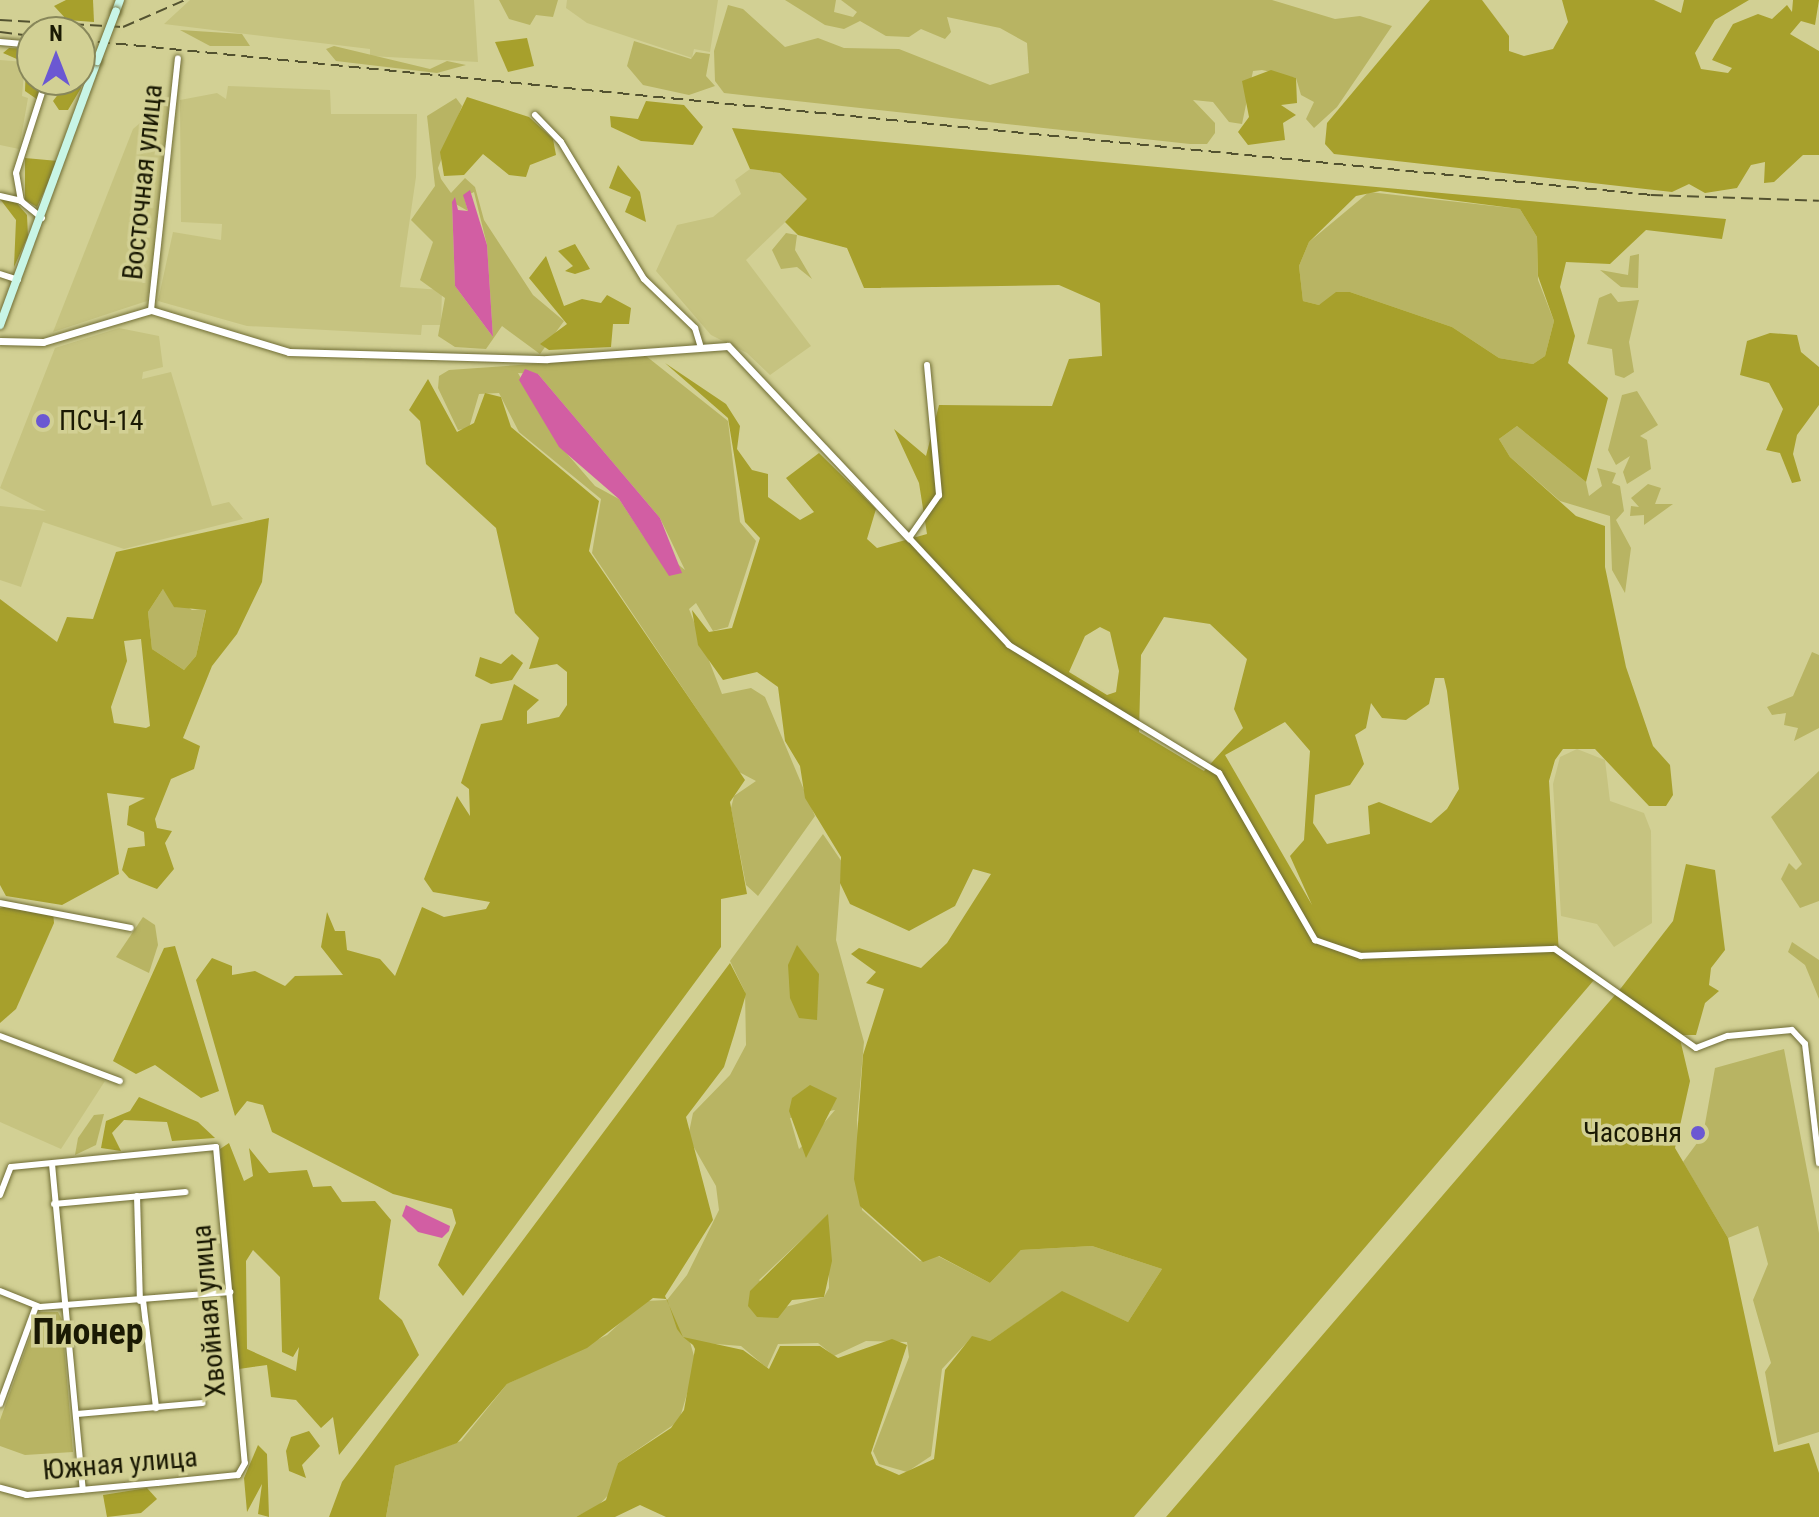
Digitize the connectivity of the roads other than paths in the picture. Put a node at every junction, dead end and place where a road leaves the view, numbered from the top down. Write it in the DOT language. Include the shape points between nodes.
graph roads {
  1 [pos="120,0"];
  2 [pos="178,58"];
  3 [pos="41,96"];
  4 [pos="535,115"];
  5 [pos="0,196"];
  6 [pos="21,201"];
  7 [pos="42,218"];
  8 [pos="0,274"];
  9 [pos="18,280"];
  10 [pos="151,310"];
  11 [pos="0,325"];
  12 [pos="0,341"];
  13 [pos="700,344"];
  14 [pos="927,365"];
  15 [pos="909,538"];
  16 [pos="0,903"];
  17 [pos="131,928"];
  18 [pos="0,1036"];
  19 [pos="120,1081"];
  20 [pos="1819,1163"];
  21 [pos="52,1164"];
  22 [pos="185,1192"];
  23 [pos="0,1195"];
  24 [pos="137,1196"];
  25 [pos="54,1204"];
  26 [pos="0,1291"];
  27 [pos="230,1292"];
  28 [pos="141,1301"];
  29 [pos="36,1306"];
  30 [pos="65,1307"];
  31 [pos="203,1403"];
  32 [pos="0,1404"];
  33 [pos="156,1408"];
  34 [pos="77,1414"];
  35 [pos="244,1471"];
  36 [pos="0,1488"];
  37 [pos="83,1490"];
  1 -- 7 [label="main road, bridge"];
  2 -- 10 [label="street, Восточная улица"];
  3 -- 6 [label="street" via="16,173"];
  4 -- 13 [label="street" via="561,142 644,279 695,328"];
  5 -- 6 [label="street"];
  6 -- 7 [label="street"];
  7 -- 9 [label="main road"];
  8 -- 9 [label="street"];
  9 -- 11 [label="main road"];
  10 -- 12 [label="street" via="43,342"];
  10 -- 13 [label="street" via="289,352 547,359"];
  13 -- 15 [label="street" via="741,352"];
  14 -- 15 [label="street" via="939,495"];
  15 -- 20 [label="street" via="1009,645 1219,773 1321,945 1361,956 1555,949 1690,1046 1792,1030 1805,1044"];
  16 -- 17 [label="street"];
  18 -- 19 [label="street"];
  21 -- 23 [label="street" via="11,1167"];
  21 -- 25 [label="street"];
  21 -- 27 [label="street, Хвойная улица" via="216,1147"];
  22 -- 24 [label="street"];
  24 -- 25 [label="street"];
  24 -- 28 [label="street"];
  25 -- 30 [label="street"];
  26 -- 29 [label="street"];
  27 -- 28 [label="street"];
  27 -- 35 [label="street, Хвойная улица"];
  28 -- 30 [label="street"];
  28 -- 33 [label="street"];
  29 -- 30 [label="street"];
  29 -- 32 [label="street"];
  30 -- 34 [label="street"];
  31 -- 33 [label="street"];
  33 -- 34 [label="street"];
  34 -- 37 [label="street"];
  35 -- 37 [label="street, Южная улица"];
  36 -- 37 [label="street, Южная улица" via="19,1495"];
}
